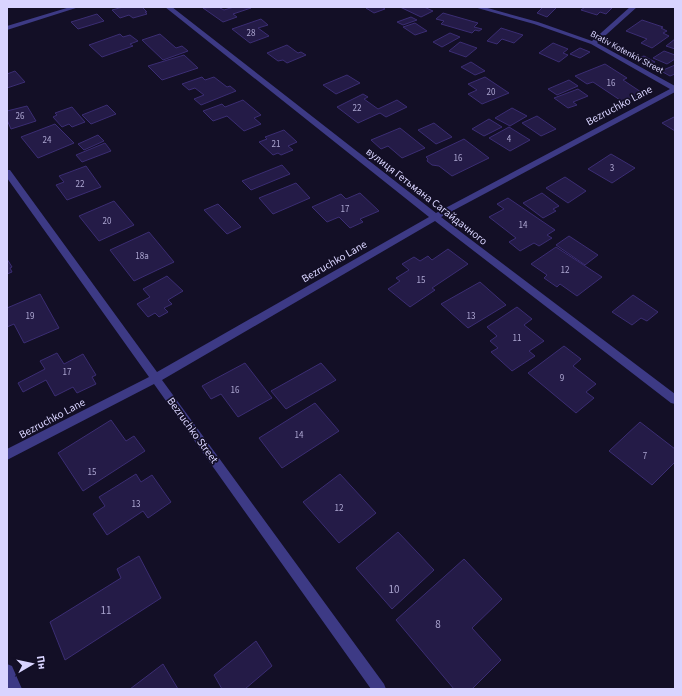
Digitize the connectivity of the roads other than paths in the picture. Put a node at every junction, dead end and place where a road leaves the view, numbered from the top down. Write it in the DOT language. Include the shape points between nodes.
graph roads {
  1 [pos="76,7"];
  2 [pos="168,7"];
  3 [pos="477,7"];
  4 [pos="634,7"];
  5 [pos="7,28"];
  6 [pos="593,43"];
  7 [pos="675,89"];
  8 [pos="7,172"];
  9 [pos="435,217"];
  10 [pos="156,378"];
  11 [pos="675,400"];
  12 [pos="7,455"];
  13 [pos="7,671"];
  14 [pos="15,689"];
  15 [pos="379,689"];
  1 -- 5 [label="street"];
  2 -- 9 [label="street, вулиця Гетьмана Сагайдачного"];
  3 -- 6 [label="street, Brativ Kotenkiv Street" via="536,23"];
  4 -- 6 [label="street"];
  6 -- 7 [label="street, Brativ Kotenkiv Street"];
  7 -- 9 [label="street, Bezruchko Lane"];
  8 -- 10 [label="street, Bezruchko Street"];
  9 -- 10 [label="street, Bezruchko Lane"];
  9 -- 11 [label="street, вулиця Гетьмана Сагайдачного"];
  10 -- 12 [label="street, Bezruchko Lane"];
  10 -- 15 [label="street, Bezruchko Street"];
  13 -- 14 [label="street"];
}
